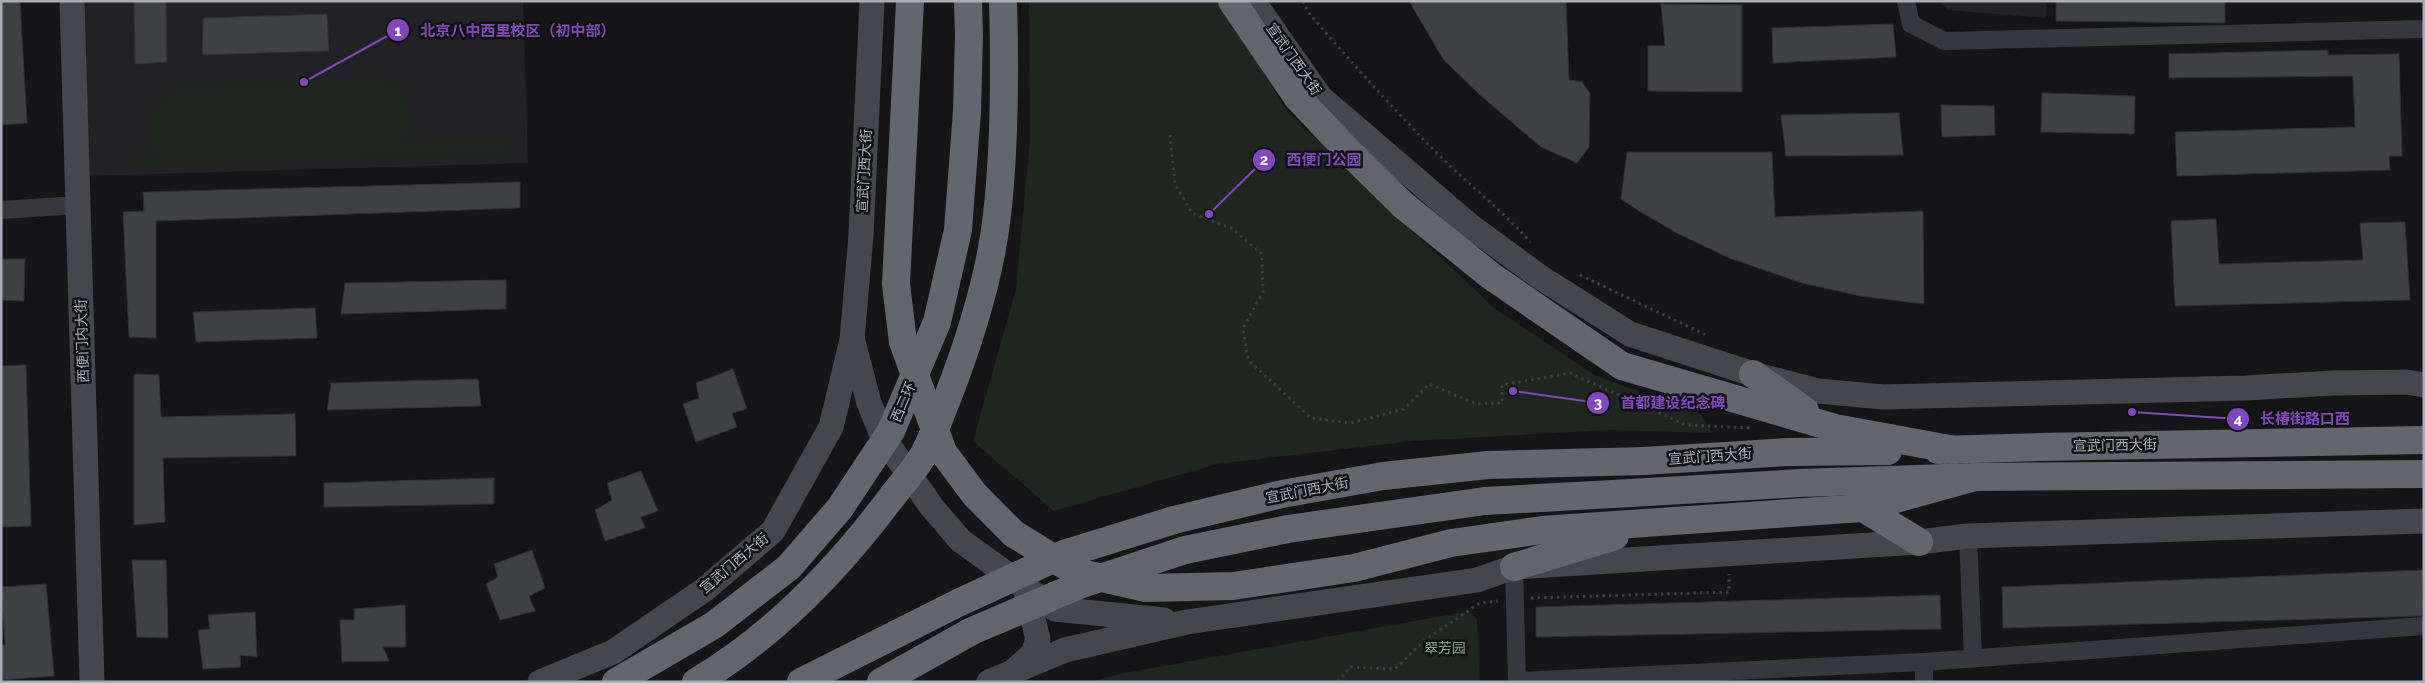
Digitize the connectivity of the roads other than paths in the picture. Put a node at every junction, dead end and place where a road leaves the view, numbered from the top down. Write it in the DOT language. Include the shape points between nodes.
graph roads {
  1 [pos="72,1"];
  2 [pos="872,1"];
  3 [pos="910,1"];
  4 [pos="968,1"];
  5 [pos="1003,1"];
  6 [pos="1232,1"];
  7 [pos="1253,1"];
  8 [pos="1906,1"];
  9 [pos="2424,29"];
  10 [pos="78,205"];
  11 [pos="1,210"];
  12 [pos="852,340"];
  13 [pos="1753,374"];
  14 [pos="2424,385"];
  15 [pos="1835,428"];
  16 [pos="2424,440"];
  17 [pos="1956,450"];
  18 [pos="2424,474"];
  19 [pos="1975,477"];
  20 [pos="1863,508"];
  21 [pos="1662,521"];
  22 [pos="2424,521"];
  23 [pos="1968,536"];
  24 [pos="1919,542"];
  25 [pos="1514,567"];
  26 [pos="1024,586"];
  27 [pos="1187,622"];
  28 [pos="2424,626"];
  29 [pos="1973,657"];
  30 [pos="1924,662"];
  31 [pos="1016,668"];
  32 [pos="1517,681"];
  33 [pos="92,682"];
  34 [pos="540,682"];
  35 [pos="616,682"];
  36 [pos="696,682"];
  37 [pos="801,682"];
  38 [pos="881,682"];
  39 [pos="990,682"];
  40 [pos="1924,682"];
  1 -- 10 [label="street, 西便门内大街"];
  2 -- 12 [label="street, 宣武门西大街" via="861,235"];
  3 -- 21 [label="highway" via="896,284 903,342 943,452 975,496 1014,534 1076,572 1146,588 1233,586 1354,568 1451,543 1542,530"];
  4 -- 35 [label="highway, 西二环, bridge" via="967,111 958,230 936,322 890,431 840,508 789,567 714,625"];
  5 -- 36 [label="highway, bridge" via="1003,115 997,215 990,258 957,373 926,452 871,524 813,591 733,660"];
  6 -- 15 [label="highway" via="1298,98 1348,152 1403,205 1491,276 1622,366"];
  7 -- 13 [label="street, 宣武门西大街" via="1320,98 1469,225 1540,277 1630,334"];
  8 -- 9 [label="street" via="1911,24 1944,41"];
  10 -- 11 [label="street"];
  10 -- 33 [label="street, 西便门内大街"];
  12 -- 26 [label="street, 宣武门西大街" via="876,424 893,454 960,540"];
  12 -- 34 [label="street, 宣武门西大街" via="831,427 773,531 704,590 613,652"];
  13 -- 14 [label="street, 宣武门西大街" via="1818,391 1883,397 2333,383 2407,382"];
  13 -- 15 [label="highway" via="1792,404"];
  15 -- 17 [label="highway"];
  16 -- 17 [label="highway, 宣武门西大街"];
  17 -- 37 [label="highway, 宣武门西大街, bridge" via="1787,452 1644,461 1488,465 1384,476 1282,494 1174,520 1064,554"];
  18 -- 19 [label="highway"];
  19 -- 20 [label="highway"];
  19 -- 38 [label="highway, bridge" via="1800,483 1485,501 1288,529 1185,550 1082,584 972,631"];
  20 -- 21 [label="highway"];
  20 -- 24 [label="highway"];
  21 -- 25 [label="highway"];
  22 -- 23 [label="street, 宣武门西大街"];
  23 -- 24 [label="street, 宣武门西大街"];
  23 -- 29 [label="street"];
  24 -- 25 [label="street, 宣武门西大街"];
  25 -- 27 [label="street, 宣武门西大街" via="1477,580"];
  25 -- 32 [label="street"];
  26 -- 27 [label="street, 宣武门西大街" via="1055,609"];
  26 -- 31 [label="street" via="1038,640 1032,654"];
  27 -- 31 [label="street, 宣武门西大街" via="1064,650"];
  28 -- 29 [label="street"];
  29 -- 30 [label="street"];
  30 -- 32 [label="street"];
  30 -- 40 [label="street"];
  31 -- 39 [label="street, 宣武门西大街"];
}
